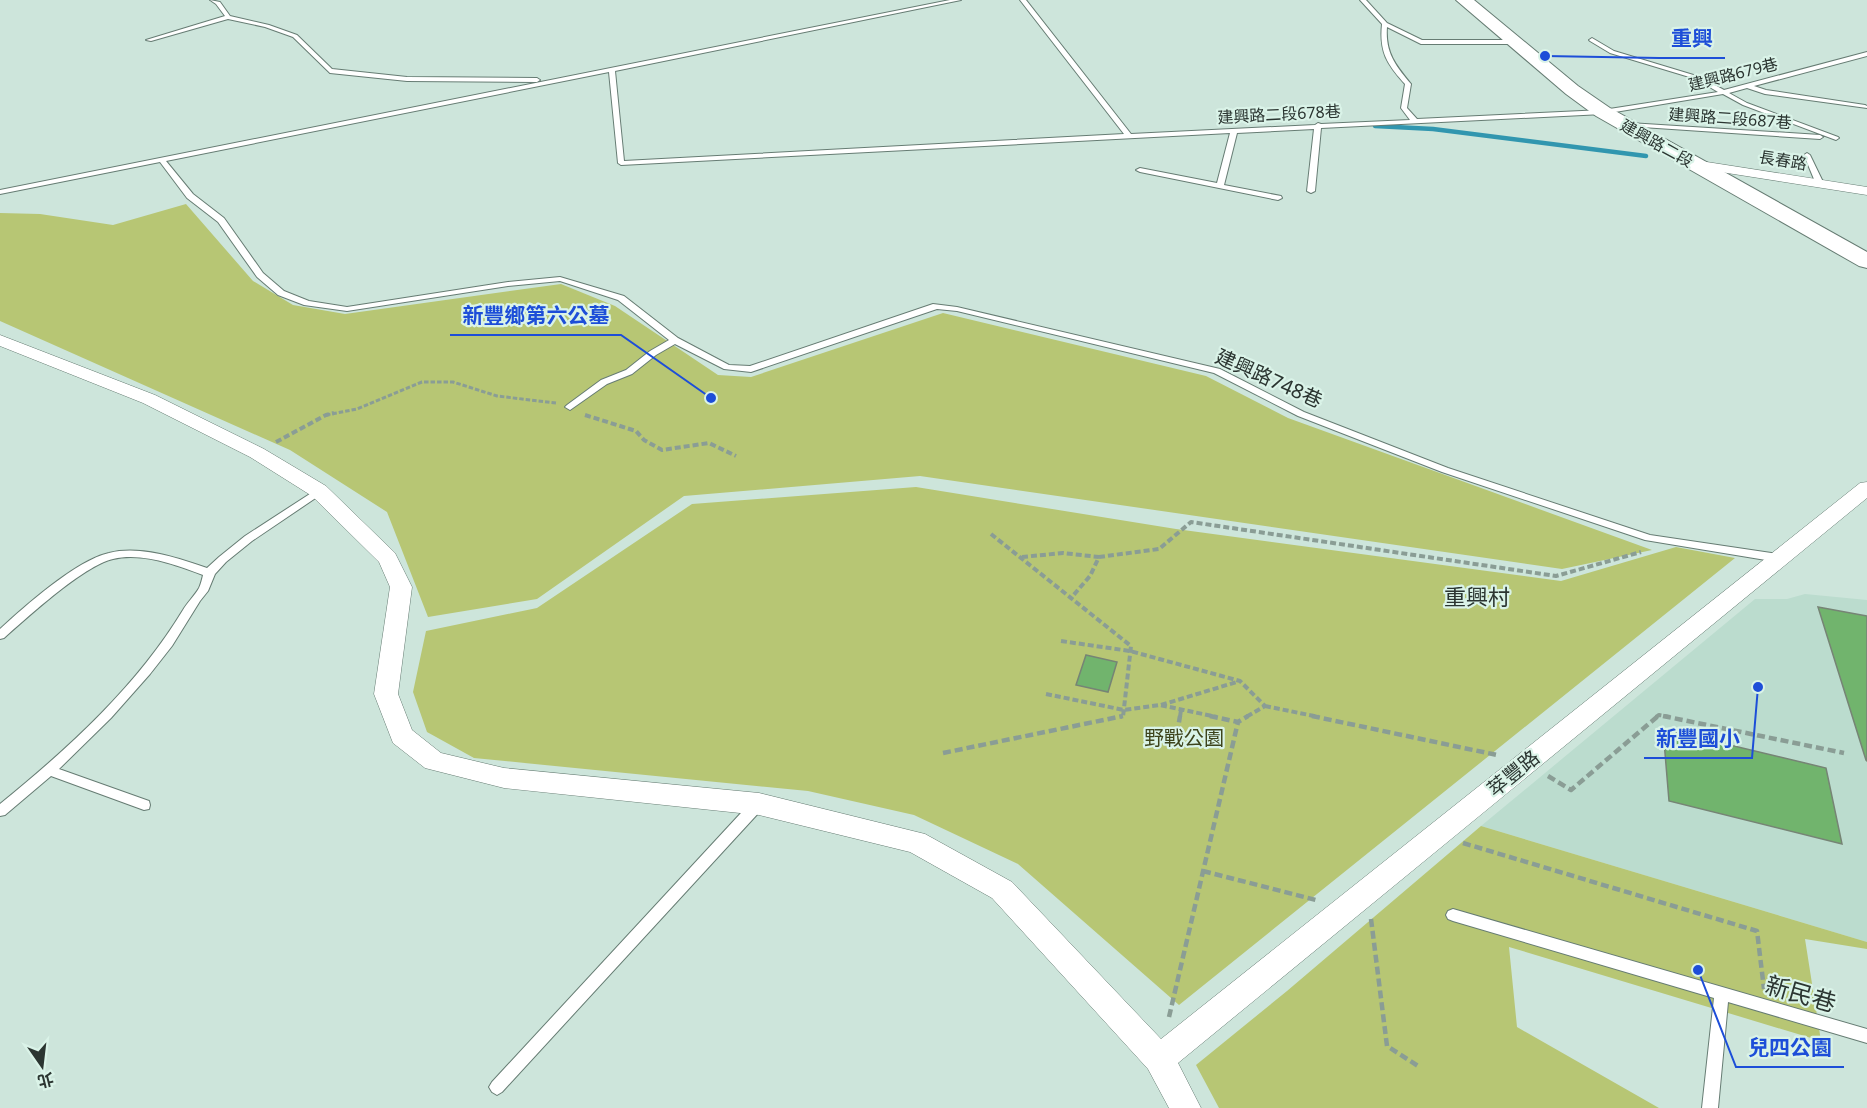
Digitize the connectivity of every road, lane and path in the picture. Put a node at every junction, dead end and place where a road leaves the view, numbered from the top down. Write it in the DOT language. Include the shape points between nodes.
graph roads {
  1 [pos="213,0"];
  2 [pos="958,0"];
  3 [pos="1023,0"];
  4 [pos="1363,0"];
  5 [pos="1464,0"];
  6 [pos="228,16"];
  7 [pos="1385,24"];
  8 [pos="149,40"];
  9 [pos="1592,40"];
  10 [pos="1515,42"];
  11 [pos="1867,54"];
  12 [pos="612,69"];
  13 [pos="560,80"];
  14 [pos="1746,86"];
  15 [pos="1722,92"];
  16 [pos="1865,107"];
  17 [pos="1603,112"];
  18 [pos="1414,120"];
  19 [pos="1623,124"];
  20 [pos="1318,126"];
  21 [pos="1234,130"];
  22 [pos="1129,136"];
  23 [pos="1807,155"];
  24 [pos="162,160"];
  25 [pos="1694,164"];
  26 [pos="1140,170"];
  27 [pos="1820,184"];
  28 [pos="1220,185"];
  29 [pos="1311,191"];
  30 [pos="1867,191"];
  31 [pos="0,192"];
  32 [pos="1278,198"];
  33 [pos="1867,261"];
  34 [pos="0,340"];
  35 [pos="675,340"];
  36 [pos="570,407"];
  37 [pos="257,453"];
  38 [pos="736,456"];
  39 [pos="1867,488"];
  40 [pos="319,490"];
  41 [pos="991,534"];
  42 [pos="1677,542"];
  43 [pos="1021,557"];
  44 [pos="1099,557"];
  45 [pos="1778,558"];
  46 [pos="209,573"];
  47 [pos="1071,598"];
  48 [pos="0,636"];
  49 [pos="1061,641"];
  50 [pos="1130,651"];
  51 [pos="1240,681"];
  52 [pos="1046,693"];
  53 [pos="1160,705"];
  54 [pos="1265,706"];
  55 [pos="1124,710"];
  56 [pos="1181,710"];
  57 [pos="1238,722"];
  58 [pos="1175,746"];
  59 [pos="943,753"];
  60 [pos="1844,753"];
  61 [pos="1497,755"];
  62 [pos="1524,764"];
  63 [pos="49,770"];
  64 [pos="759,804"];
  65 [pos="144,805"];
  66 [pos="0,811"];
  67 [pos="1459,842"];
  68 [pos="1203,871"];
  69 [pos="1317,900"];
  70 [pos="1371,915"];
  71 [pos="1453,915"];
  72 [pos="1722,994"];
  73 [pos="1766,1006"];
  74 [pos="1168,1019"];
  75 [pos="1867,1036"];
  76 [pos="1159,1059"];
  77 [pos="1418,1066"];
  78 [pos="497,1087"];
  79 [pos="1186,1108"];
  80 [pos="1710,1108"];
  1 -- 6 [label="lane"];
  2 -- 12 [label="lane"];
  3 -- 22 [label="lane"];
  4 -- 7 [label="lane"];
  5 -- 10 [label="street, 建興路二段"];
  6 -- 8 [label="lane"];
  6 -- 13 [label="lane" via="295,36 330,71 407,80"];
  7 -- 10 [label="lane" via="1421,42"];
  7 -- 18 [label="lane" via="1382,42 1390,65 1408,84 1404,108"];
  9 -- 15 [label="lane" via="1612,52 1698,78"];
  10 -- 17 [label="street, 建興路二段"];
  11 -- 14 [label="lane, 建興路679巷"];
  12 -- 13 [label="lane"];
  12 -- 22 [label="lane, 建興路二段678巷" via="621,163"];
  13 -- 24 [label="lane"];
  14 -- 15 [label="lane, 建興路679巷"];
  14 -- 16 [label="lane"];
  15 -- 17 [label="lane, 建興路679巷"];
  15 -- 19 [label="lane, 建興路二段687巷" via="1836,138"];
  17 -- 18 [label="lane, 建興路二段678巷"];
  17 -- 19 [label="street, 建興路二段"];
  18 -- 20 [label="lane, 建興路二段678巷"];
  19 -- 25 [label="street, 建興路二段"];
  20 -- 21 [label="lane, 建興路二段678巷"];
  20 -- 29 [label="lane"];
  21 -- 22 [label="lane, 建興路二段678巷"];
  21 -- 28 [label="lane"];
  23 -- 27 [label="lane"];
  24 -- 31 [label="lane"];
  24 -- 35 [label="lane, 建興路748巷" via="190,196 221,220 260,275 281,292 307,303 347,309 560,279 621,298"];
  25 -- 27 [label="street, 長春路"];
  25 -- 33 [label="street, 建興路二段"];
  26 -- 28 [label="lane"];
  27 -- 30 [label="street, 長春路"];
  28 -- 32 [label="lane"];
  34 -- 37 [label="street" via="149,399"];
  35 -- 36 [label="lane"];
  35 -- 42 [label="lane, 建興路748巷" via="727,367 751,369 936,306 957,309 1217,371 1301,414 1445,470 1649,538"];
  36 -- 37 [label="path" via="497,396 453,382 422,382 357,409 326,416"];
  36 -- 38 [label="path" via="636,431 644,441 662,450 709,442"];
  37 -- 40 [label="street"];
  39 -- 45 [label="street, 萃豐路"];
  40 -- 46 [label="lane" via="242,544"];
  40 -- 64 [label="street" via="388,558 401,587 386,694 402,736 434,761 504,778"];
  41 -- 43 [label="path"];
  42 -- 44 [label="path" via="1556,576 1191,522 1159,549"];
  42 -- 45 [label="lane, 建興路748巷"];
  43 -- 44 [label="path" via="1063,553"];
  43 -- 47 [label="path"];
  44 -- 47 [label="path" via="1090,576"];
  45 -- 62 [label="street, 萃豐路"];
  46 -- 48 [label="lane" via="165,560 110,555 88,567"];
  46 -- 63 [label="lane" via="204,592 196,598 165,648"];
  47 -- 50 [label="path" via="1131,646"];
  49 -- 50 [label="path"];
  50 -- 51 [label="path"];
  50 -- 55 [label="path"];
  51 -- 53 [label="path"];
  51 -- 54 [label="path"];
  52 -- 55 [label="path"];
  53 -- 55 [label="path"];
  53 -- 56 [label="path"];
  54 -- 57 [label="path"];
  54 -- 61 [label="path"];
  55 -- 59 [label="path" via="1123,717"];
  56 -- 57 [label="path"];
  56 -- 58 [label="path"];
  57 -- 68 [label="path"];
  60 -- 62 [label="path" via="1659,715 1571,790"];
  62 -- 76 [label="street, 萃豐路"];
  63 -- 65 [label="lane"];
  63 -- 66 [label="lane"];
  64 -- 76 [label="street" via="916,842 1002,890"];
  64 -- 78 [label="lane"];
  67 -- 73 [label="path" via="1757,931"];
  68 -- 69 [label="path"];
  68 -- 74 [label="path"];
  70 -- 77 [label="path" via="1387,1046"];
  71 -- 72 [label="lane, 新民巷"];
  72 -- 73 [label="lane, 新民巷"];
  72 -- 80 [label="lane"];
  73 -- 75 [label="lane, 新民巷"];
  76 -- 79 [label="street"];
}
